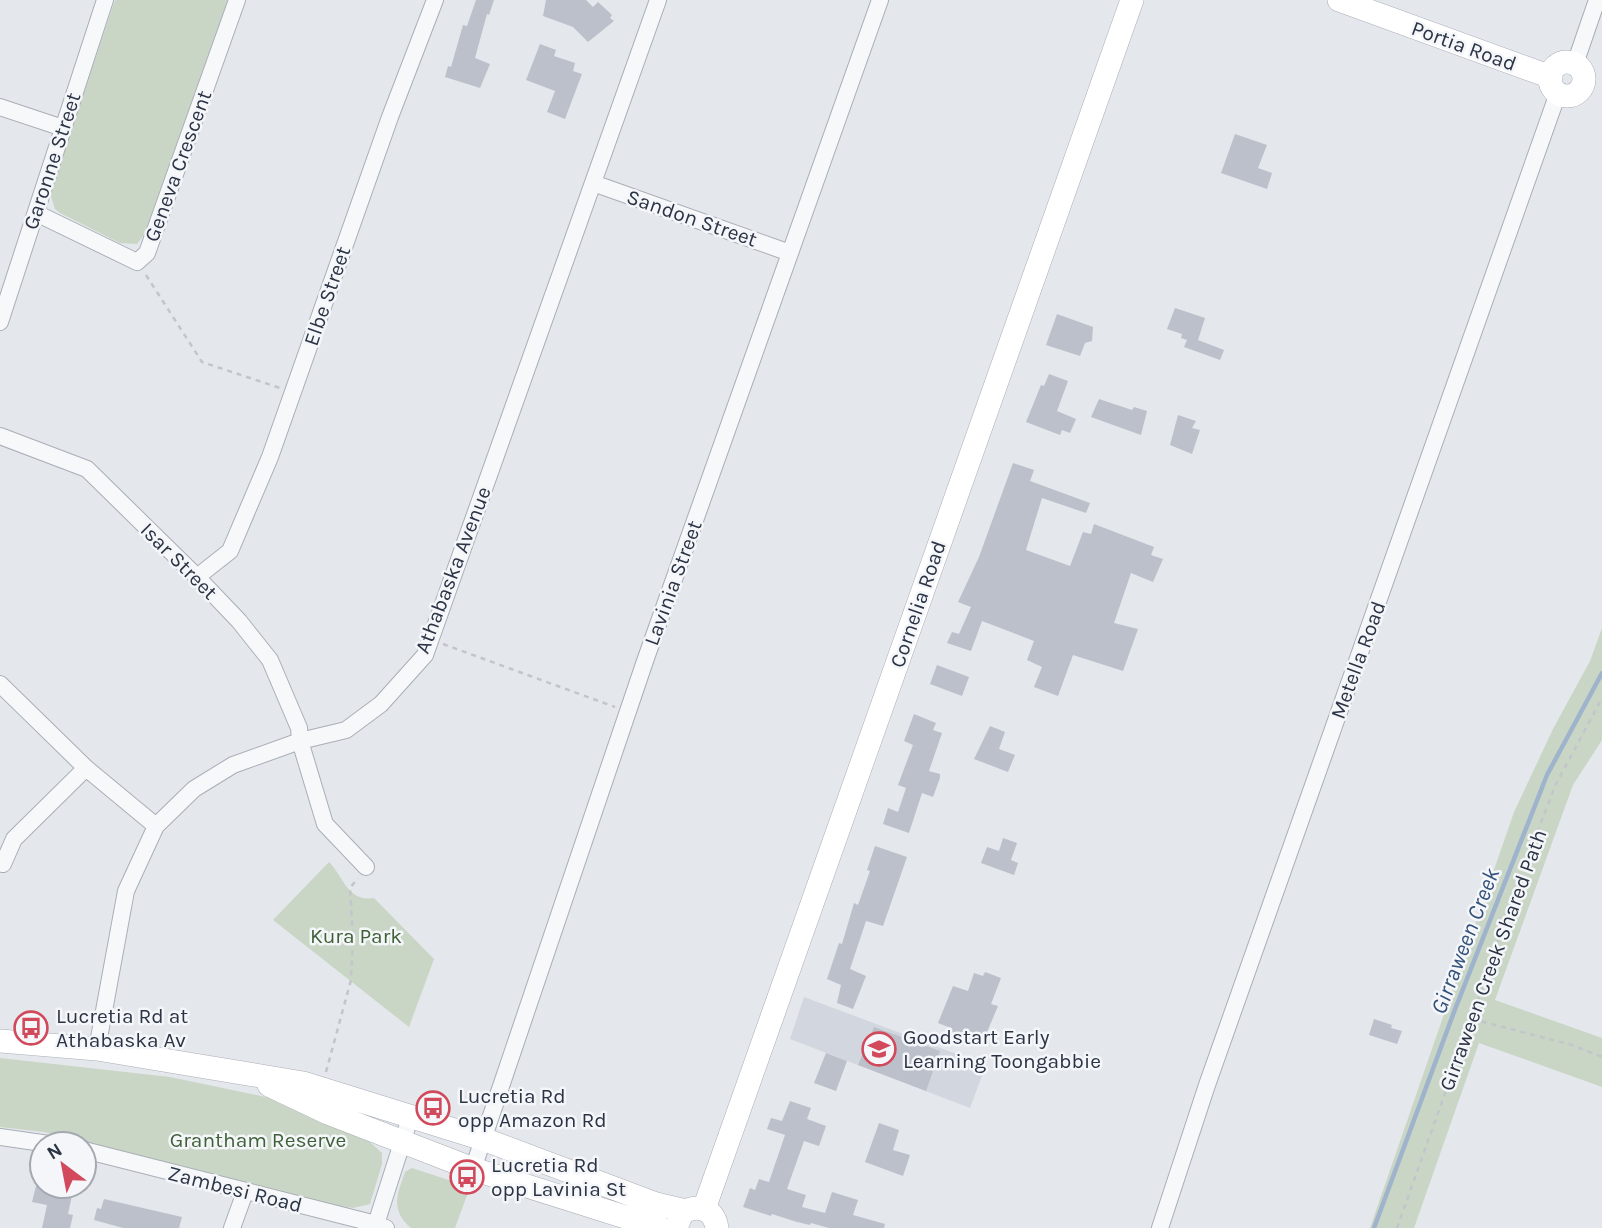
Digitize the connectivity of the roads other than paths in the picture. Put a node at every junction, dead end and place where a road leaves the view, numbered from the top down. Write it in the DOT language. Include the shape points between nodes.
graph roads {
  1 [pos="105,0"];
  2 [pos="237,0"];
  3 [pos="435,0"];
  4 [pos="658,0"];
  5 [pos="880,0"];
  6 [pos="1132,0"];
  7 [pos="1339,0"];
  8 [pos="1597,0"];
  9 [pos="1587,80"];
  10 [pos="1554,85"];
  11 [pos="0,107"];
  12 [pos="63,128"];
  13 [pos="593,183"];
  14 [pos="36,213"];
  15 [pos="790,253"];
  16 [pos="0,322"];
  17 [pos="0,436"];
  18 [pos="197,577"];
  19 [pos="0,684"];
  20 [pos="300,741"];
  21 [pos="86,768"];
  22 [pos="156,826"];
  23 [pos="3,864"];
  24 [pos="366,867"];
  25 [pos="0,1041"];
  26 [pos="97,1049"];
  27 [pos="251,1076"];
  28 [pos="411,1115"];
  29 [pos="0,1138"];
  30 [pos="483,1139"];
  31 [pos="404,1140"];
  32 [pos="28,1141"];
  33 [pos="98,1154"];
  34 [pos="473,1169"];
  35 [pos="245,1192"];
  36 [pos="689,1216"];
  37 [pos="381,1226"];
  38 [pos="232,1228"];
  39 [pos="660,1228"];
  40 [pos="717,1228"];
  41 [pos="1160,1228"];
  1 -- 12 [label="street, Garonne Street"];
  2 -- 14 [label="street, Geneva Crescent" via="147,253 137,262"];
  3 -- 18 [label="street, Elbe Street" via="270,457 230,551"];
  4 -- 13 [label="street, Athabaska Avenue"];
  5 -- 15 [label="street, Lavinia Street"];
  6 -- 36 [label="street, Cornelia Road"];
  7 -- 10 [label="street, Portia Road"];
  8 -- 9 [label="street"];
  9 -- 10 [label="street" via="1565,62 1560,64"];
  10 -- 41 [label="street, Metella Road"];
  11 -- 12 [label="street"];
  12 -- 14 [label="street, Garonne Street"];
  13 -- 15 [label="street, Sandon Street"];
  13 -- 20 [label="street, Athabaska Avenue" via="425,655 381,704 346,730"];
  14 -- 16 [label="street, Garonne Street"];
  15 -- 30 [label="street, Lavinia Street"];
  17 -- 18 [label="street, Isar Street" via="87,469"];
  18 -- 20 [label="street, Isar Street" via="270,660 299,728"];
  19 -- 21 [label="street"];
  20 -- 22 [label="street, Athabaska Avenue" via="233,765 194,789"];
  20 -- 24 [label="street, Isar Street" via="325,824"];
  21 -- 22 [label="street"];
  21 -- 23 [label="street" via="14,839"];
  22 -- 26 [label="street, Athabaska Avenue" via="126,891"];
  25 -- 26 [label="street"];
  26 -- 27 [label="street"];
  27 -- 28 [label="street" via="303,1083"];
  27 -- 31 [label="street" via="328,1113"];
  28 -- 30 [label="street"];
  28 -- 31 [label="street"];
  29 -- 32 [label="street"];
  30 -- 34 [label="street, Lavinia Street"];
  30 -- 36 [label="street"];
  31 -- 34 [label="street"];
  31 -- 37 [label="street"];
  33 -- 35 [label="street, Zambesi Road"];
  34 -- 39 [label="street"];
  35 -- 37 [label="street, Zambesi Road"];
  35 -- 38 [label="street"];
  36 -- 40 [label="street" via="715,1219"];
}
